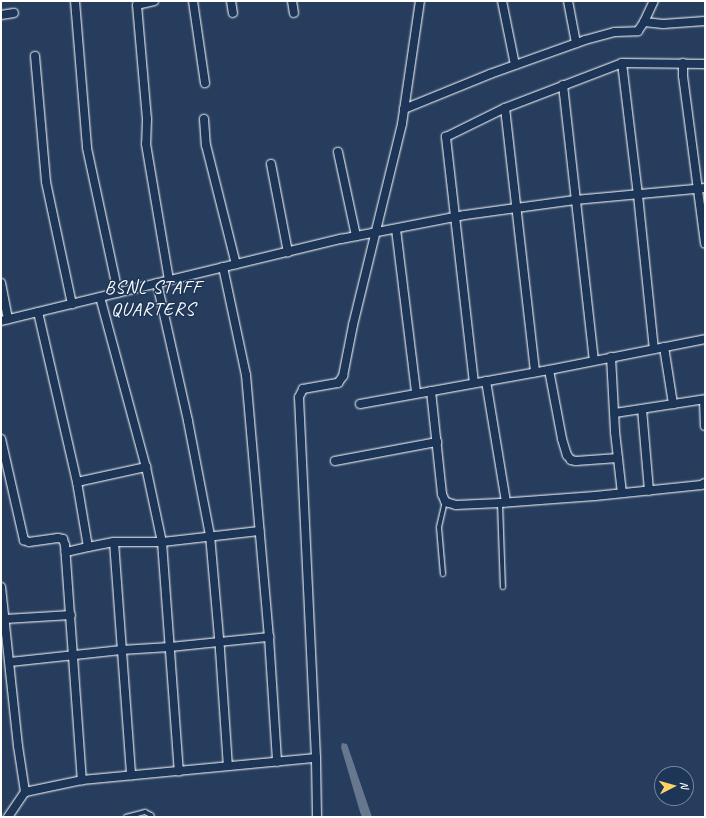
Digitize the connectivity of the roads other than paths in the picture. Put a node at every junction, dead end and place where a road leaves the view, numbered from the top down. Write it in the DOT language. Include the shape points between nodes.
graph roads {
  1 [pos="75,1"];
  2 [pos="154,1"];
  3 [pos="193,1"];
  4 [pos="231,1"];
  5 [pos="292,1"];
  6 [pos="420,1"];
  7 [pos="502,1"];
  8 [pos="568,1"];
  9 [pos="654,1"];
  10 [pos="14,13"];
  11 [pos="294,13"];
  12 [pos="233,14"];
  13 [pos="1,15"];
  14 [pos="705,21"];
  15 [pos="644,22"];
  16 [pos="576,43"];
  17 [pos="35,56"];
  18 [pos="622,62"];
  19 [pos="683,63"];
  20 [pos="705,64"];
  21 [pos="515,65"];
  22 [pos="205,83"];
  23 [pos="562,85"];
  24 [pos="505,108"];
  25 [pos="404,109"];
  26 [pos="204,119"];
  27 [pos="338,152"];
  28 [pos="271,164"];
  29 [pos="701,188"];
  30 [pos="638,195"];
  31 [pos="575,200"];
  32 [pos="518,208"];
  33 [pos="455,218"];
  34 [pos="396,229"];
  35 [pos="375,232"];
  36 [pos="356,236"];
  37 [pos="705,244"];
  38 [pos="288,252"];
  39 [pos="236,264"];
  40 [pos="223,267"];
  41 [pos="169,280"];
  42 [pos="1,283"];
  43 [pos="157,283"];
  44 [pos="118,293"];
  45 [pos="100,296"];
  46 [pos="72,304"];
  47 [pos="38,312"];
  48 [pos="4,320"];
  49 [pos="705,339"];
  50 [pos="664,347"];
  51 [pos="654,349"];
  52 [pos="611,357"];
  53 [pos="594,360"];
  54 [pos="549,370"];
  55 [pos="535,372"];
  56 [pos="486,381"];
  57 [pos="474,383"];
  58 [pos="431,391"];
  59 [pos="416,393"];
  60 [pos="704,400"];
  61 [pos="360,404"];
  62 [pos="673,404"];
  63 [pos="642,409"];
  64 [pos="615,413"];
  65 [pos="705,426"];
  66 [pos="1,439"];
  67 [pos="437,442"];
  68 [pos="618,458"];
  69 [pos="335,461"];
  70 [pos="146,467"];
  71 [pos="76,482"];
  72 [pos="705,483"];
  73 [pos="650,491"];
  74 [pos="622,494"];
  75 [pos="445,501"];
  76 [pos="503,503"];
  77 [pos="260,531"];
  78 [pos="210,535"];
  79 [pos="114,542"];
  80 [pos="162,542"];
  81 [pos="88,547"];
  82 [pos="66,552"];
  83 [pos="443,574"];
  84 [pos="1,587"];
  85 [pos="503,588"];
  86 [pos="71,615"];
  87 [pos="5,619"];
  88 [pos="269,637"];
  89 [pos="220,642"];
  90 [pos="170,647"];
  91 [pos="121,650"];
  92 [pos="74,656"];
  93 [pos="10,662"];
  94 [pos="316,758"];
  95 [pos="277,762"];
  96 [pos="228,766"];
  97 [pos="179,771"];
  98 [pos="131,775"];
  99 [pos="82,780"];
  100 [pos="25,792"];
  101 [pos="8,817"];
  102 [pos="126,817"];
  103 [pos="152,817"];
  104 [pos="317,817"];
  1 -- 44 [label="street" via="85,126 92,174"];
  2 -- 41 [label="street" via="137,5 147,119 146,144"];
  3 -- 22 [label="street"];
  4 -- 12 [label="street"];
  5 -- 11 [label="street"];
  6 -- 25 [label="street"];
  7 -- 21 [label="street"];
  8 -- 16 [label="street"];
  9 -- 15 [label="street"];
  10 -- 13 [label="street"];
  14 -- 15 [label="street" via="670,24"];
  15 -- 16 [label="street" via="638,31 615,32"];
  16 -- 21 [label="street"];
  17 -- 46 [label="street" via="46,182"];
  18 -- 19 [label="street"];
  18 -- 23 [label="street"];
  18 -- 30 [label="street"];
  19 -- 20 [label="street"];
  19 -- 29 [label="street"];
  21 -- 25 [label="street"];
  23 -- 24 [label="street"];
  23 -- 31 [label="street"];
  24 -- 32 [label="street"];
  24 -- 33 [label="street" via="446,137"];
  25 -- 35 [label="street"];
  26 -- 39 [label="street" via="206,145"];
  27 -- 36 [label="street"];
  28 -- 38 [label="street"];
  29 -- 30 [label="street"];
  29 -- 37 [label="street"];
  30 -- 31 [label="street"];
  30 -- 51 [label="street"];
  31 -- 32 [label="street"];
  31 -- 53 [label="street"];
  32 -- 33 [label="street"];
  32 -- 55 [label="street"];
  33 -- 34 [label="street"];
  33 -- 57 [label="street"];
  34 -- 35 [label="street"];
  34 -- 59 [label="street"];
  35 -- 36 [label="street"];
  35 -- 94 [label="street" via="343,376 338,383 304,389 299,397"];
  36 -- 38 [label="street"];
  38 -- 39 [label="street"];
  39 -- 40 [label="street"];
  40 -- 41 [label="street"];
  40 -- 77 [label="street" via="246,375"];
  41 -- 43 [label="street"];
  42 -- 48 [label="street"];
  43 -- 44 [label="street"];
  43 -- 78 [label="street"];
  44 -- 45 [label="street"];
  45 -- 46 [label="street"];
  45 -- 70 [label="street"];
  46 -- 47 [label="street"];
  47 -- 48 [label="street"];
  47 -- 71 [label="street"];
  49 -- 50 [label="street"];
  50 -- 51 [label="street"];
  50 -- 62 [label="street"];
  51 -- 52 [label="street"];
  52 -- 53 [label="street"];
  52 -- 64 [label="street"];
  53 -- 54 [label="street"];
  54 -- 55 [label="street"];
  54 -- 68 [label="street" via="564,449 570,460 576,462"];
  55 -- 56 [label="street"];
  56 -- 57 [label="street"];
  56 -- 76 [label="street"];
  57 -- 58 [label="street"];
  58 -- 59 [label="street"];
  58 -- 67 [label="street"];
  59 -- 61 [label="street"];
  60 -- 62 [label="street"];
  60 -- 65 [label="street"];
  62 -- 63 [label="street"];
  63 -- 64 [label="street"];
  63 -- 73 [label="street"];
  64 -- 68 [label="street"];
  66 -- 82 [label="street" via="24,540 29,542 63,539"];
  67 -- 69 [label="street"];
  67 -- 75 [label="street" via="442,494"];
  68 -- 74 [label="street"];
  70 -- 71 [label="street"];
  70 -- 80 [label="street"];
  71 -- 81 [label="street"];
  72 -- 73 [label="street"];
  73 -- 74 [label="street"];
  74 -- 76 [label="street"];
  75 -- 76 [label="street" via="456,505"];
  75 -- 83 [label="lane" via="439,527"];
  76 -- 85 [label="lane"];
  77 -- 78 [label="street"];
  77 -- 88 [label="street"];
  78 -- 80 [label="street"];
  78 -- 89 [label="street"];
  79 -- 80 [label="street"];
  79 -- 81 [label="street"];
  79 -- 91 [label="street"];
  80 -- 90 [label="street"];
  81 -- 82 [label="street"];
  82 -- 86 [label="street"];
  84 -- 87 [label="street"];
  86 -- 87 [label="street"];
  86 -- 92 [label="street"];
  87 -- 93 [label="street"];
  88 -- 89 [label="street"];
  88 -- 95 [label="street"];
  89 -- 90 [label="street"];
  89 -- 96 [label="street"];
  90 -- 91 [label="street"];
  90 -- 97 [label="street"];
  91 -- 92 [label="street"];
  91 -- 98 [label="street"];
  92 -- 93 [label="street"];
  92 -- 99 [label="street"];
  93 -- 100 [label="street"];
  94 -- 95 [label="street"];
  94 -- 104 [label="street"];
  95 -- 96 [label="street"];
  96 -- 97 [label="street"];
  97 -- 98 [label="street"];
  98 -- 99 [label="street"];
  99 -- 100 [label="street"];
  100 -- 101 [label="street"];
  102 -- 103 [label="lane" via="145,812"];
}
